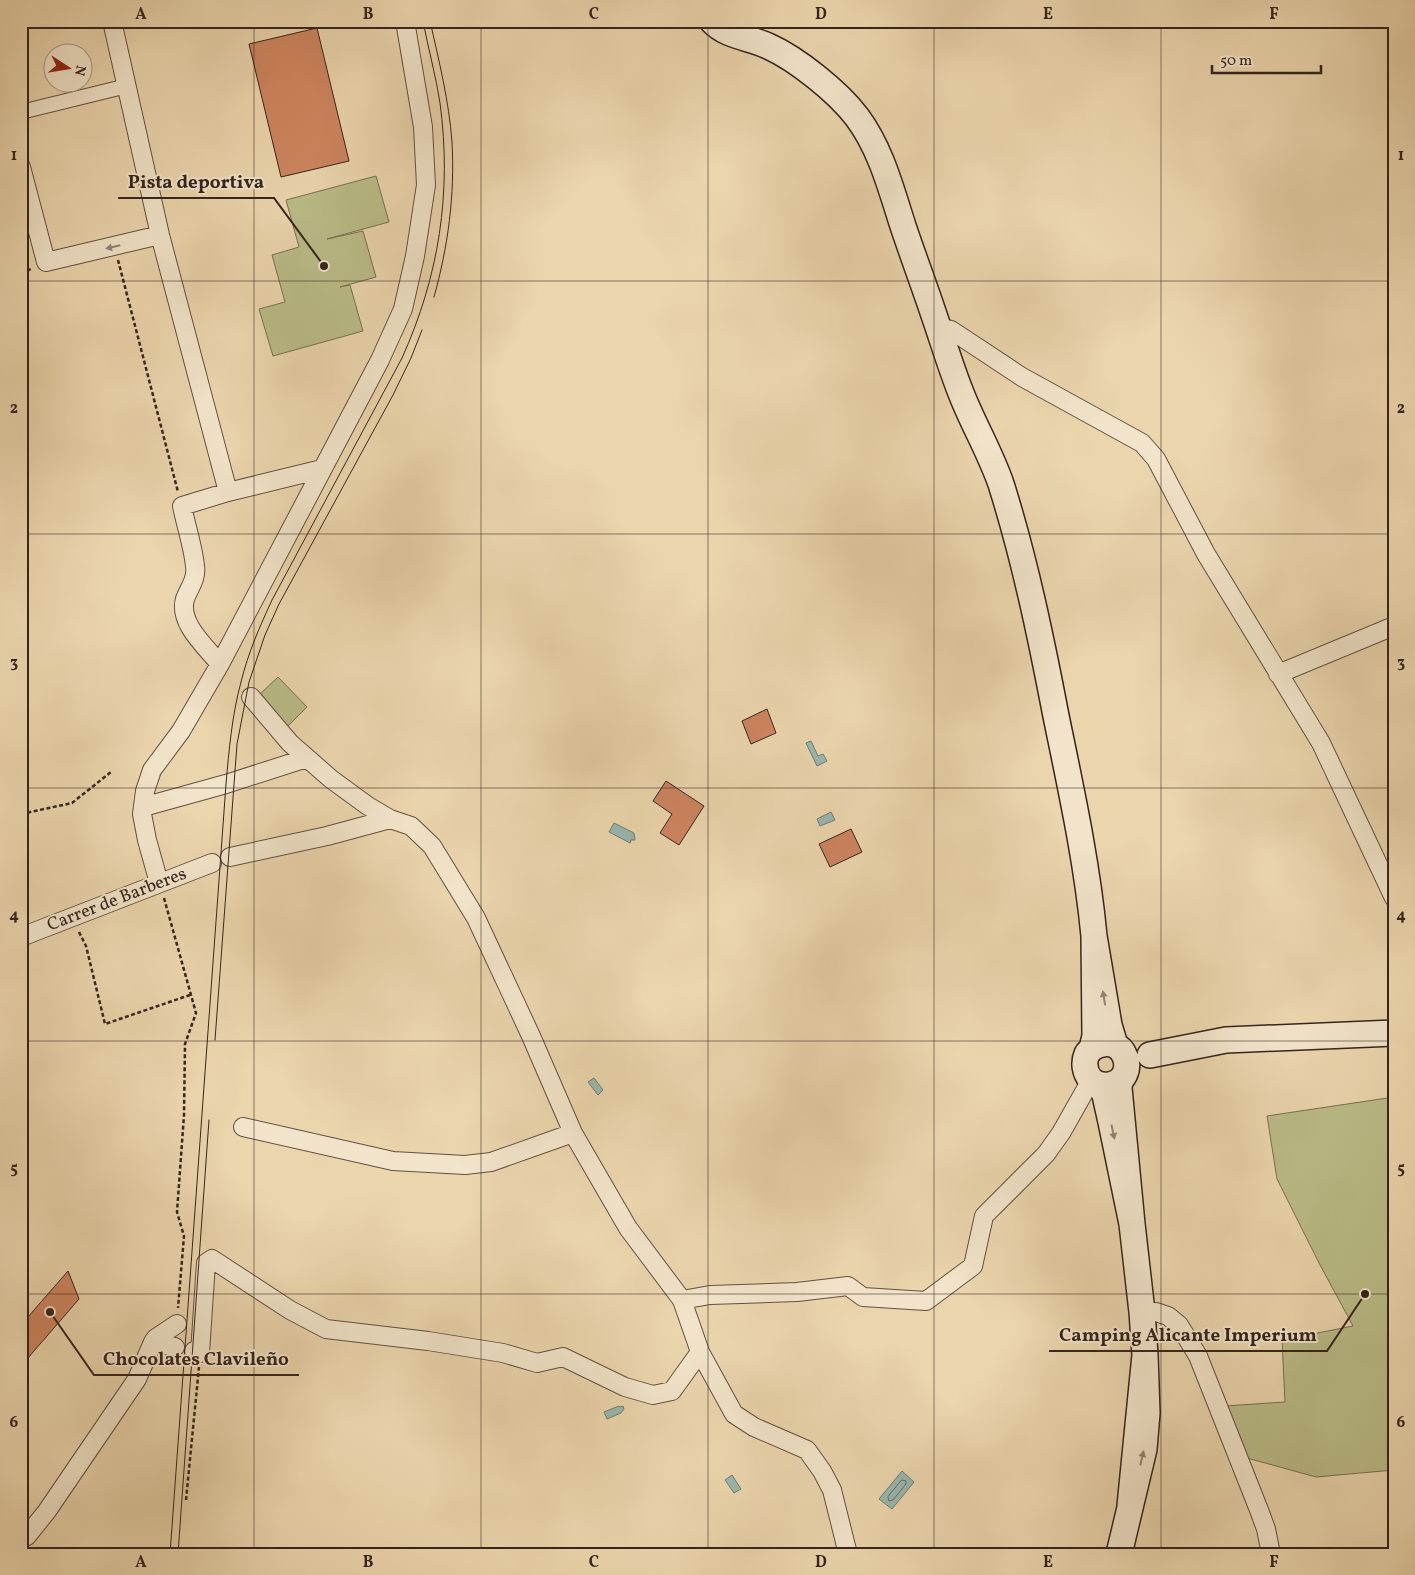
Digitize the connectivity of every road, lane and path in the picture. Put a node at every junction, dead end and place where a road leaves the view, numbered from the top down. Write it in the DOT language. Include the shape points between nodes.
graph roads {
  1 [pos="112,21"];
  2 [pos="405,21"];
  3 [pos="712,21"];
  4 [pos="126,86"];
  5 [pos="21,112"];
  6 [pos="21,167"];
  7 [pos="160,235"];
  8 [pos="115,247"];
  9 [pos="938,327"];
  10 [pos="322,469"];
  11 [pos="228,492"];
  12 [pos="182,506"];
  13 [pos="1394,626"];
  14 [pos="220,664"];
  15 [pos="1278,674"];
  16 [pos="252,697"];
  17 [pos="308,758"];
  18 [pos="111,772"];
  19 [pos="143,807"];
  20 [pos="21,814"];
  21 [pos="390,819"];
  22 [pos="230,857"];
  23 [pos="212,862"];
  24 [pos="159,883"];
  25 [pos="1394,898"];
  26 [pos="71,918"];
  27 [pos="21,937"];
  28 [pos="190,995"];
  29 [pos="1394,1033"];
  30 [pos="1110,1065"];
  31 [pos="243,1127"];
  32 [pos="573,1133"];
  33 [pos="682,1300"];
  34 [pos="1142,1312"];
  35 [pos="176,1324"];
  36 [pos="153,1342"];
  37 [pos="175,1347"];
  38 [pos="197,1352"];
  39 [pos="700,1352"];
  40 [pos="186,1500"];
  41 [pos="21,1539"];
  42 [pos="848,1554"];
  43 [pos="1119,1554"];
  44 [pos="1271,1554"];
  1 -- 4 [label="street"];
  2 -- 10 [label="street" via="423,127 426,185 416,256 403,309 380,360"];
  3 -- 9 [label="main road" via="729,34 768,46 787,57 826,85 856,116 888,177"];
  4 -- 5 [label="street"];
  4 -- 7 [label="street"];
  8 -- 6 [label="street, one-way" via="46,262"];
  7 -- 8 [label="street"];
  7 -- 11 [label="street"];
  8 -- 12 [label="path"];
  9 -- 15 [label="street" via="951,330 1022,377 1150,450 1206,554"];
  9 -- 30 [label="main road" via="962,395 999,480 1022,553 1089,887 1109,1025"];
  10 -- 11 [label="street"];
  10 -- 14 [label="street"];
  11 -- 12 [label="street"];
  12 -- 14 [label="street" via="196,568 183,609 190,626"];
  13 -- 15 [label="street"];
  14 -- 19 [label="street" via="181,730 152,770"];
  15 -- 25 [label="street" via="1321,743"];
  16 -- 17 [label="street"];
  17 -- 19 [label="street"];
  17 -- 21 [label="street" via="354,797"];
  18 -- 20 [label="path" via="72,803"];
  19 -- 24 [label="street"];
  21 -- 22 [label="street"];
  21 -- 32 [label="street" via="411,826 432,846 476,918"];
  23 -- 24 [label="street, Carrer de Barberes"];
  24 -- 26 [label="street, Carrer de Barberes"];
  24 -- 28 [label="path"];
  26 -- 27 [label="street, Carrer de Barberes"];
  26 -- 28 [label="path" via="86,946 105,1024"];
  28 -- 35 [label="path" via="196,1013 186,1044 177,1212 184,1236"];
  29 -- 30 [label="main road" via="1226,1040"];
  30 -- 33 [label="street" via="1046,1154 984,1216 973,1266 926,1301 863,1297 848,1286 797,1292 710,1295"];
  30 -- 34 [label="main road" via="1111,1122 1132,1224"];
  31 -- 32 [label="street" via="394,1161 465,1165 491,1162"];
  32 -- 33 [label="street" via="628,1228"];
  33 -- 39 [label="street"];
  34 -- 43 [label="main road" via="1147,1413 1144,1449"];
  34 -- 44 [label="street" via="1168,1316 1179,1325 1198,1356 1259,1510"];
  35 -- 36 [label="street"];
  36 -- 37 [label="street"];
  36 -- 41 [label="street" via="137,1379 47,1511"];
  38 -- 39 [label="street" via="206,1263 212,1259 290,1310 326,1329 503,1353 537,1363 563,1357 625,1387 653,1396 672,1391"];
  38 -- 40 [label="path"];
  39 -- 42 [label="street" via="734,1414 754,1427 807,1450 832,1490"];
}
